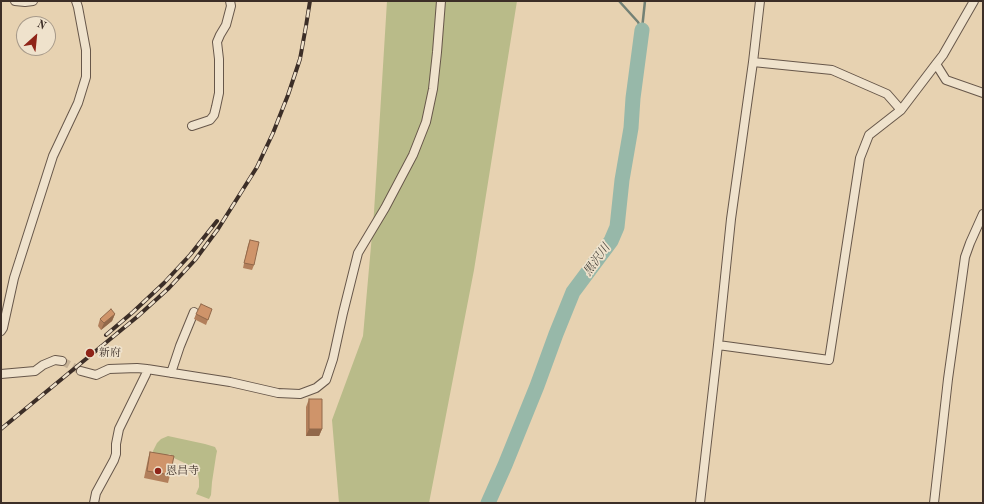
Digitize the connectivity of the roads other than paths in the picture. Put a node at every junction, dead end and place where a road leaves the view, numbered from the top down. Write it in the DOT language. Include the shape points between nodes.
graph roads {
  1 [pos="14,1"];
  2 [pos="33,1"];
  3 [pos="76,1"];
  4 [pos="230,1"];
  5 [pos="441,1"];
  6 [pos="760,1"];
  7 [pos="974,1"];
  8 [pos="753,62"];
  9 [pos="936,64"];
  10 [pos="983,93"];
  11 [pos="902,110"];
  12 [pos="192,126"];
  13 [pos="983,214"];
  14 [pos="194,312"];
  15 [pos="2,329"];
  16 [pos="718,345"];
  17 [pos="62,361"];
  18 [pos="147,369"];
  19 [pos="81,371"];
  20 [pos="171,373"];
  21 [pos="1,374"];
  22 [pos="94,503"];
  23 [pos="700,503"];
  24 [pos="934,503"];
  1 -- 2 [label="street"];
  3 -- 15 [label="street" via="86,50 86,77 78,103 53,156 14,278"];
  4 -- 12 [label="street" via="226,25 217,42 219,93 214,115 210,120"];
  5 -- 20 [label="street" via="434,82 426,122 413,155 358,253 326,380 316,388 300,394 278,393"];
  6 -- 8 [label="street"];
  7 -- 9 [label="street"];
  8 -- 11 [label="street" via="832,70 887,94"];
  8 -- 16 [label="street" via="731,219"];
  9 -- 10 [label="street" via="946,80"];
  9 -- 11 [label="street"];
  11 -- 16 [label="street" via="869,135 860,158 828,360"];
  13 -- 24 [label="street" via="965,257"];
  14 -- 20 [label="street"];
  16 -- 23 [label="street"];
  17 -- 21 [label="street" via="55,360 35,371"];
  18 -- 19 [label="street" via="109,369 96,375"];
  18 -- 20 [label="street"];
  18 -- 22 [label="street" via="119,429 114,460 96,493"];
}
